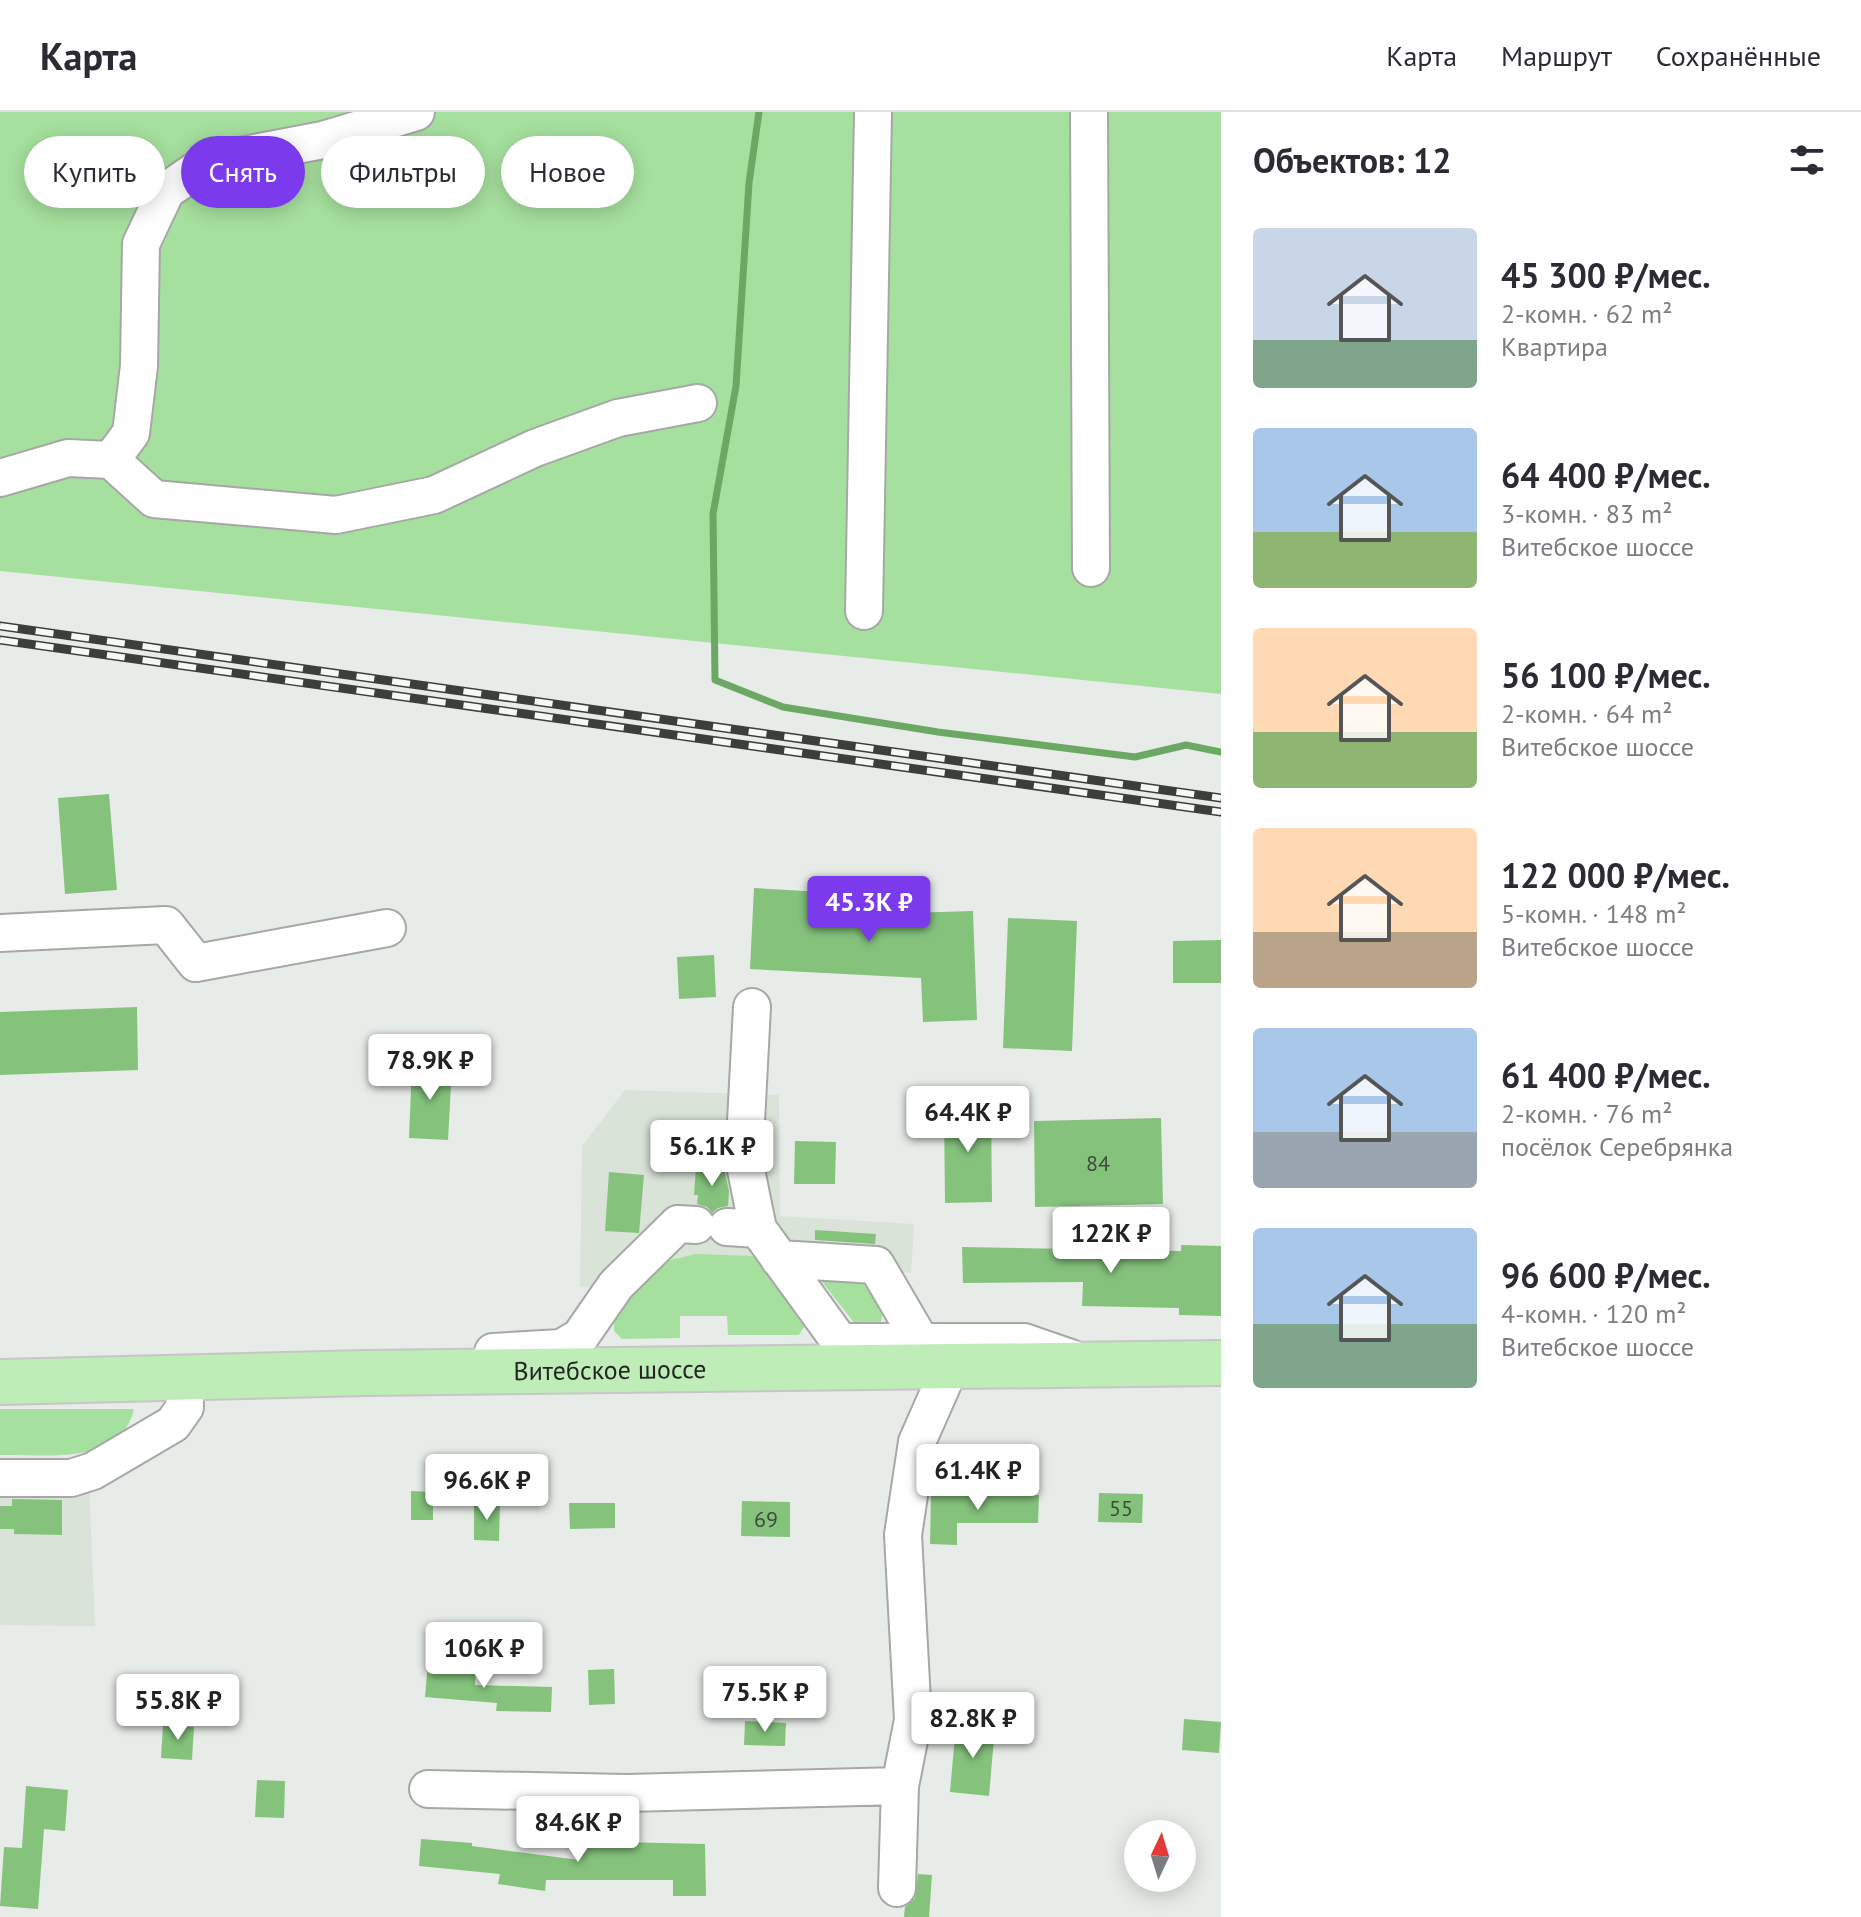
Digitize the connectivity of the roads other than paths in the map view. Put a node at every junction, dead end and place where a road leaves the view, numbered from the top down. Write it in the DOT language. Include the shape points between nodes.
graph roads {
  1 [pos="416,112"];
  2 [pos="873,112"];
  3 [pos="1089,112"];
  4 [pos="321,126"];
  5 [pos="698,403"];
  6 [pos="111,460"];
  7 [pos="0,478"];
  8 [pos="1091,568"];
  9 [pos="864,611"];
  10 [pos="387,928"];
  11 [pos="0,933"];
  12 [pos="752,1007"];
  13 [pos="727,1227"];
  14 [pos="779,1259"];
  15 [pos="936,1354"];
  16 [pos="1221,1363"];
  17 [pos="365,1373"];
  18 [pos="184,1378"];
  19 [pos="0,1382"];
  20 [pos="0,1478"];
  21 [pos="900,1786"];
  22 [pos="428,1789"];
  23 [pos="897,1888"];
  1 -- 4 [label="street"];
  2 -- 9 [label="street"];
  3 -- 8 [label="street"];
  4 -- 6 [label="street" via="208,162 166,191 141,244 139,366 131,433"];
  5 -- 6 [label="street" via="618,418 535,448 434,495 336,515 154,499"];
  6 -- 7 [label="street" via="68,458"];
  10 -- 11 [label="street" via="196,963 166,925"];
  12 -- 13 [label="street" via="744,1160"];
  13 -- 14 [label="street"];
  13 -- 17 [label="street" via="678,1224 616,1285 580,1337 561,1348 434,1355"];
  14 -- 15 [label="street" via="840,1342"];
  14 -- 15 [label="street" via="876,1265"];
  15 -- 16 [label="main road, Витебское шоссе" via="1085,1364"];
  15 -- 17 [label="main road, Витебское шоссе"];
  15 -- 21 [label="street" via="903,1535 913,1720"];
  17 -- 18 [label="main road, Витебское шоссе"];
  18 -- 19 [label="main road, Витебское шоссе"];
  18 -- 20 [label="street" via="185,1407 173,1424 93,1471 71,1478"];
  21 -- 22 [label="street" via="627,1793"];
  21 -- 23 [label="street"];
}
